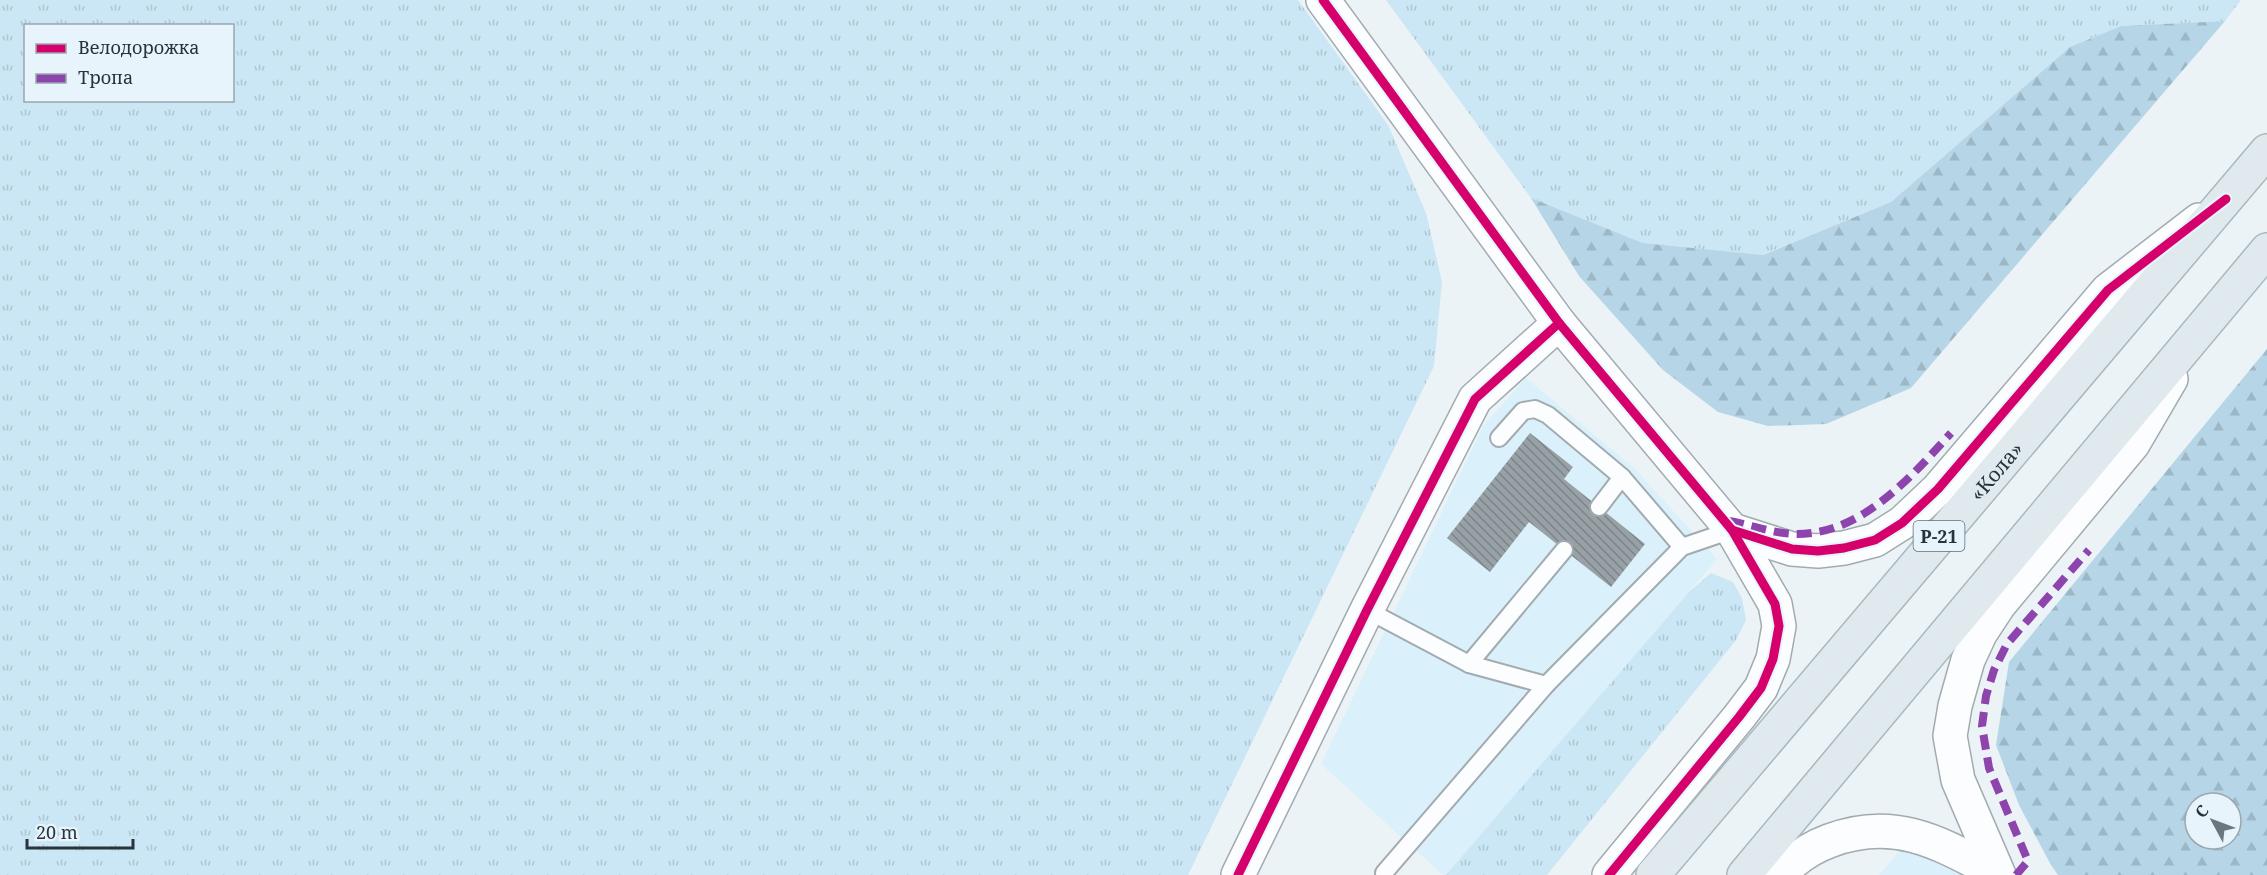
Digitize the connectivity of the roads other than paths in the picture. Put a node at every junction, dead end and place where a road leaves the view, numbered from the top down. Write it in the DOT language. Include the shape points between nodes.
graph roads {
  1 [pos="1323,0"];
  2 [pos="2267,151"];
  3 [pos="2226,199"];
  4 [pos="2267,250"];
  5 [pos="1559,323"];
  6 [pos="2202,325"];
  7 [pos="1498,438"];
  8 [pos="1622,477"];
  9 [pos="1599,507"];
  10 [pos="1732,530"];
  11 [pos="1682,547"];
  12 [pos="1564,550"];
  13 [pos="1367,610"];
  14 [pos="1469,664"];
  15 [pos="1546,685"];
  16 [pos="1384,873"];
  17 [pos="1999,874"];
  18 [pos="1238,875"];
  19 [pos="1609,875"];
  20 [pos="1653,875"];
  21 [pos="1744,875"];
  22 [pos="1780,875"];
  1 -- 5 [label="street"];
  2 -- 3 [label="highway, «Кола» / Р-21"];
  3 -- 10 [label="street" via="2108,290 1938,489 1902,523 1875,540 1818,551 1792,549"];
  3 -- 20 [label="highway, «Кола» / Р-21"];
  4 -- 6 [label="highway"];
  5 -- 10 [label="street"];
  5 -- 13 [label="street" via="1475,399"];
  6 -- 17 [label="street" via="2133,444 1998,605 1968,660 1950,736 1958,780"];
  6 -- 21 [label="highway"];
  7 -- 8 [label="lane" via="1523,411 1534,409 1548,415"];
  8 -- 9 [label="lane"];
  8 -- 11 [label="lane"];
  10 -- 11 [label="lane"];
  10 -- 19 [label="street" via="1775,604 1779,626 1773,659 1761,688 1739,717"];
  11 -- 15 [label="lane"];
  12 -- 14 [label="lane"];
  13 -- 14 [label="lane"];
  13 -- 18 [label="street"];
  14 -- 15 [label="lane"];
  15 -- 16 [label="lane"];
  17 -- 22 [label="street" via="1942,846 1881,829 1843,836 1813,848"];
}
